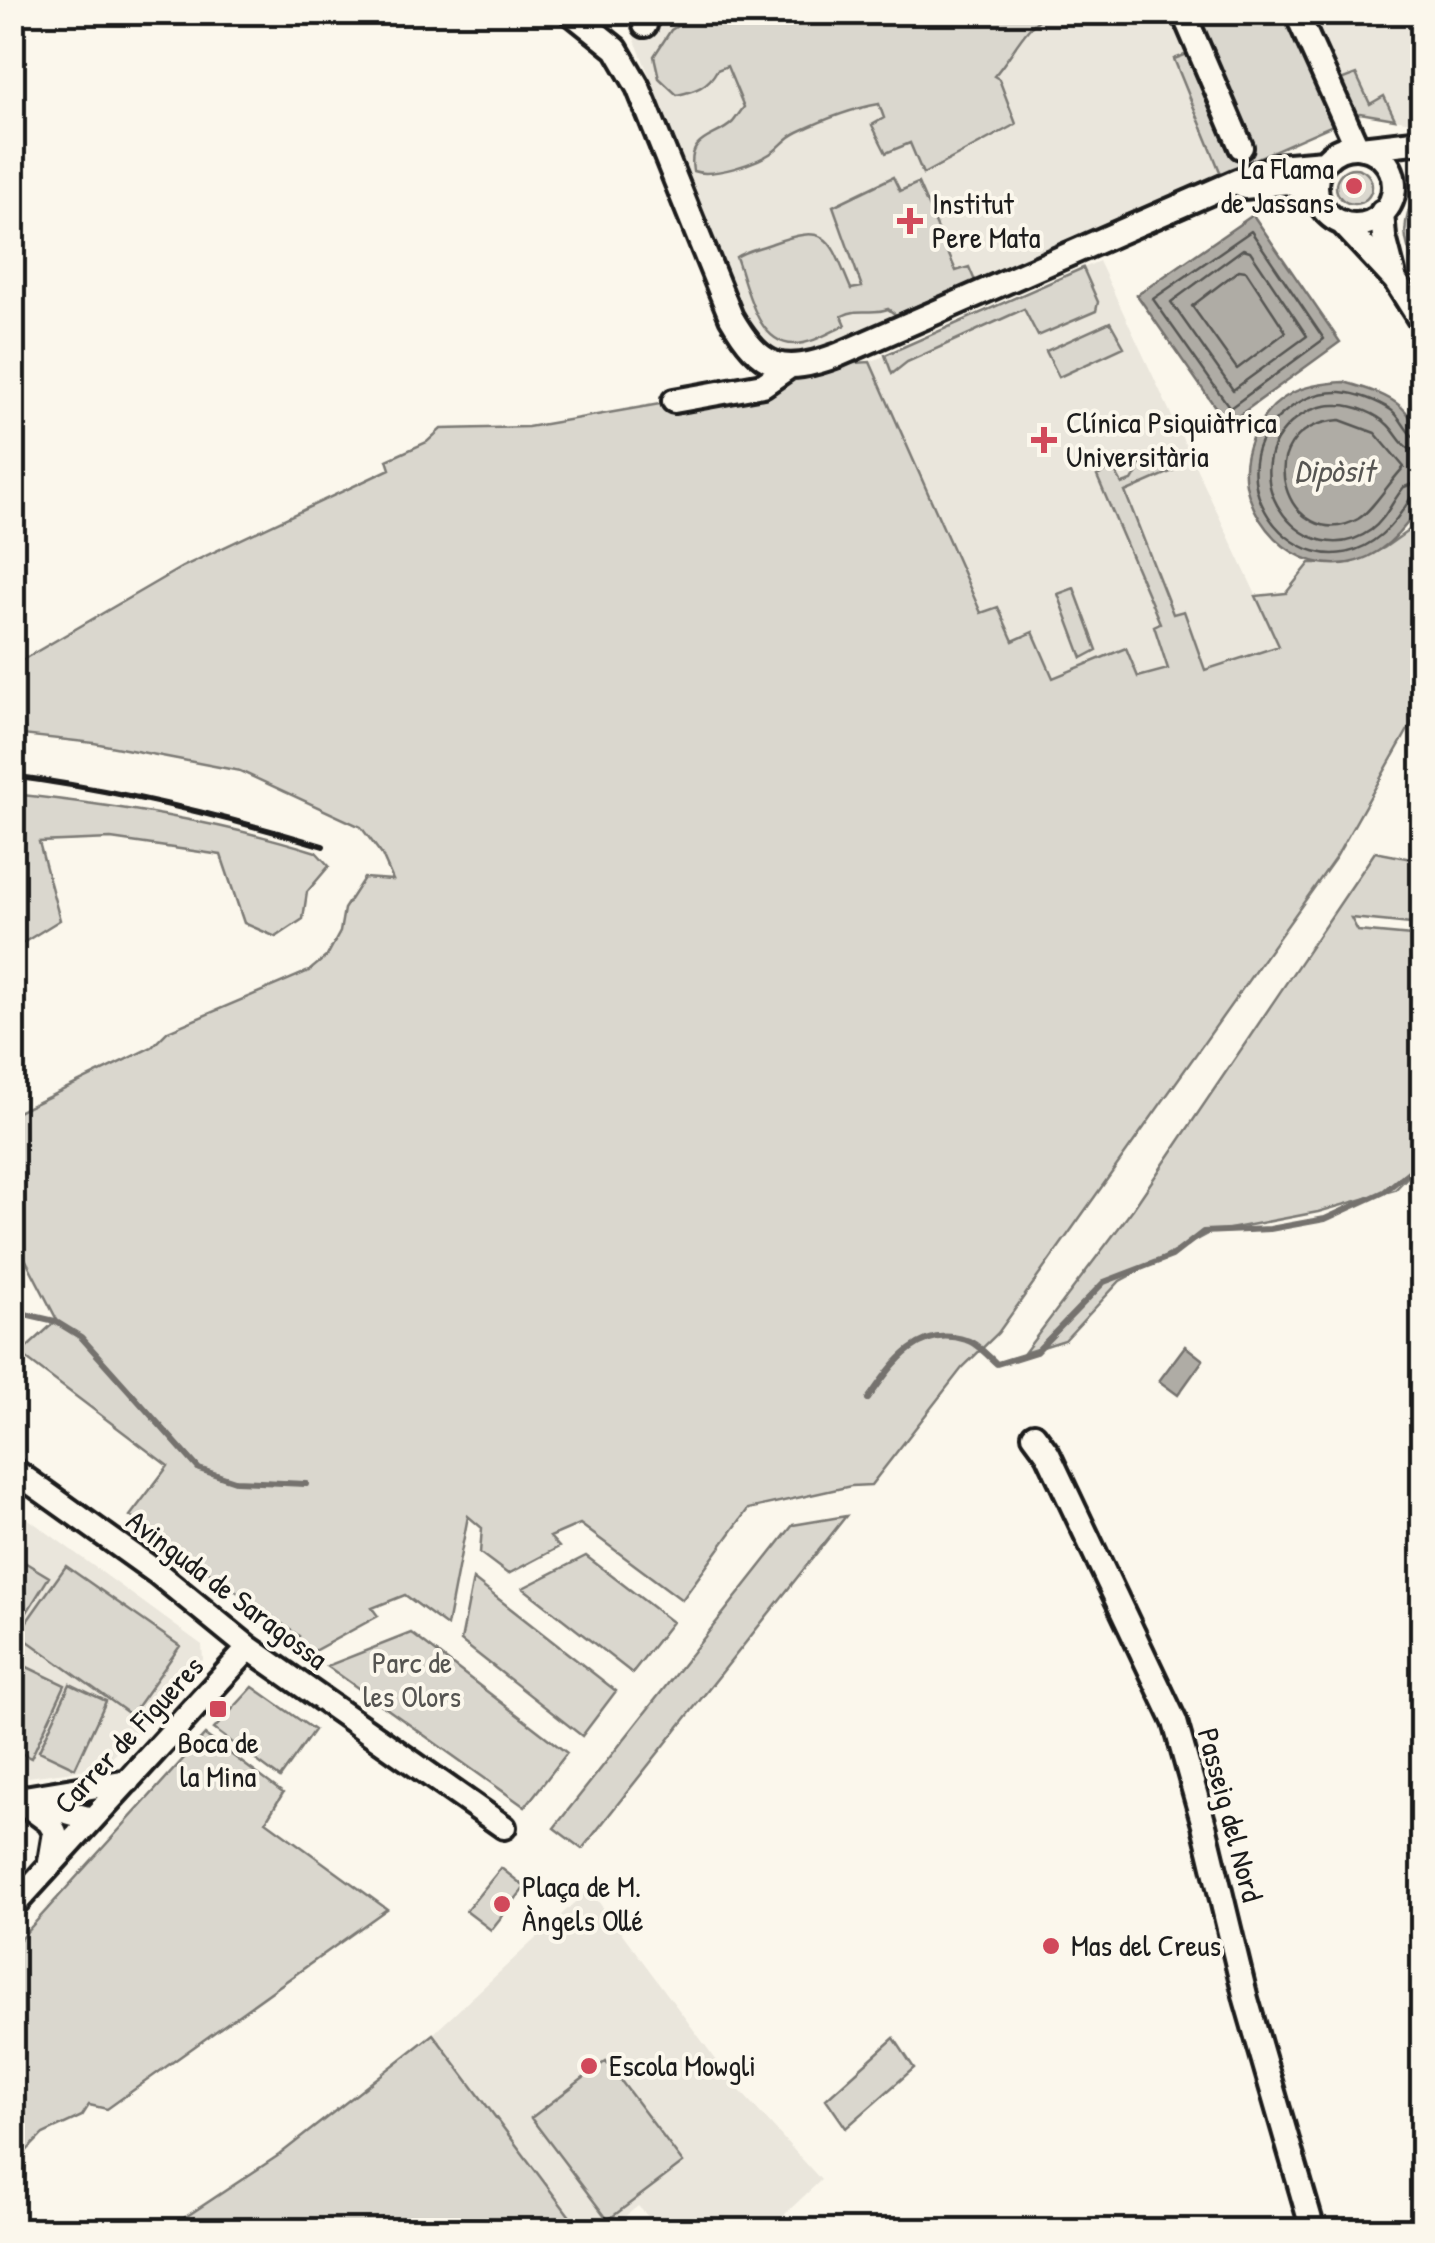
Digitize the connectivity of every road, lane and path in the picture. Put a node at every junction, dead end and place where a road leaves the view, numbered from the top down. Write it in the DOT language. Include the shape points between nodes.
graph roads {
  1 [pos="570,12"];
  2 [pos="1183,12"];
  3 [pos="1296,12"];
  4 [pos="1422,142"];
  5 [pos="1241,147"];
  6 [pos="1359,147"];
  7 [pos="1324,162"];
  8 [pos="1393,183"];
  9 [pos="1225,188"];
  10 [pos="1317,195"];
  11 [pos="1382,212"];
  12 [pos="1341,222"];
  13 [pos="1395,280"];
  14 [pos="1422,323"];
  15 [pos="789,367"];
  16 [pos="674,401"];
  17 [pos="1034,1435"];
  18 [pos="12,1469"];
  19 [pos="249,1648"];
  20 [pos="128,1781"];
  21 [pos="63,1791"];
  22 [pos="15,1799"];
  23 [pos="92,1818"];
  24 [pos="504,1827"];
  25 [pos="46,1870"];
  26 [pos="12,1907"];
  27 [pos="1313,2230"];
  1 -- 15 [label="street" via="616,50 638,87 746,343"];
  2 -- 5 [label="street"];
  3 -- 6 [label="street"];
  4 -- 6 [label="street"];
  4 -- 8 [label="street"];
  6 -- 7 [label="street"];
  6 -- 8 [label="street" via="1384,160"];
  7 -- 9 [label="street" via="1277,166"];
  7 -- 10 [label="street"];
  8 -- 11 [label="street"];
  9 -- 10 [label="street" via="1288,182"];
  9 -- 15 [label="street" via="838,355"];
  10 -- 12 [label="street"];
  11 -- 12 [label="street" via="1360,224"];
  11 -- 13 [label="street"];
  12 -- 13 [label="street"];
  13 -- 14 [label="street"];
  15 -- 16 [label="street" via="763,386"];
  17 -- 27 [label="street, Passeig del Nord" via="1174,1722"];
  18 -- 19 [label="street, Avinguda de Saragossa"];
  19 -- 20 [label="street, Carrer de Figueres"];
  19 -- 24 [label="street, Avinguda de Saragossa"];
  20 -- 21 [label="street"];
  20 -- 23 [label="street, Carrer de Figueres"];
  21 -- 22 [label="street"];
  21 -- 23 [label="street" via="89,1800"];
  22 -- 23 [label="street"];
  22 -- 25 [label="street" via="56,1832"];
  23 -- 25 [label="street, Carrer de Figueres"];
  25 -- 26 [label="street, Carrer de Figueres"];
}
